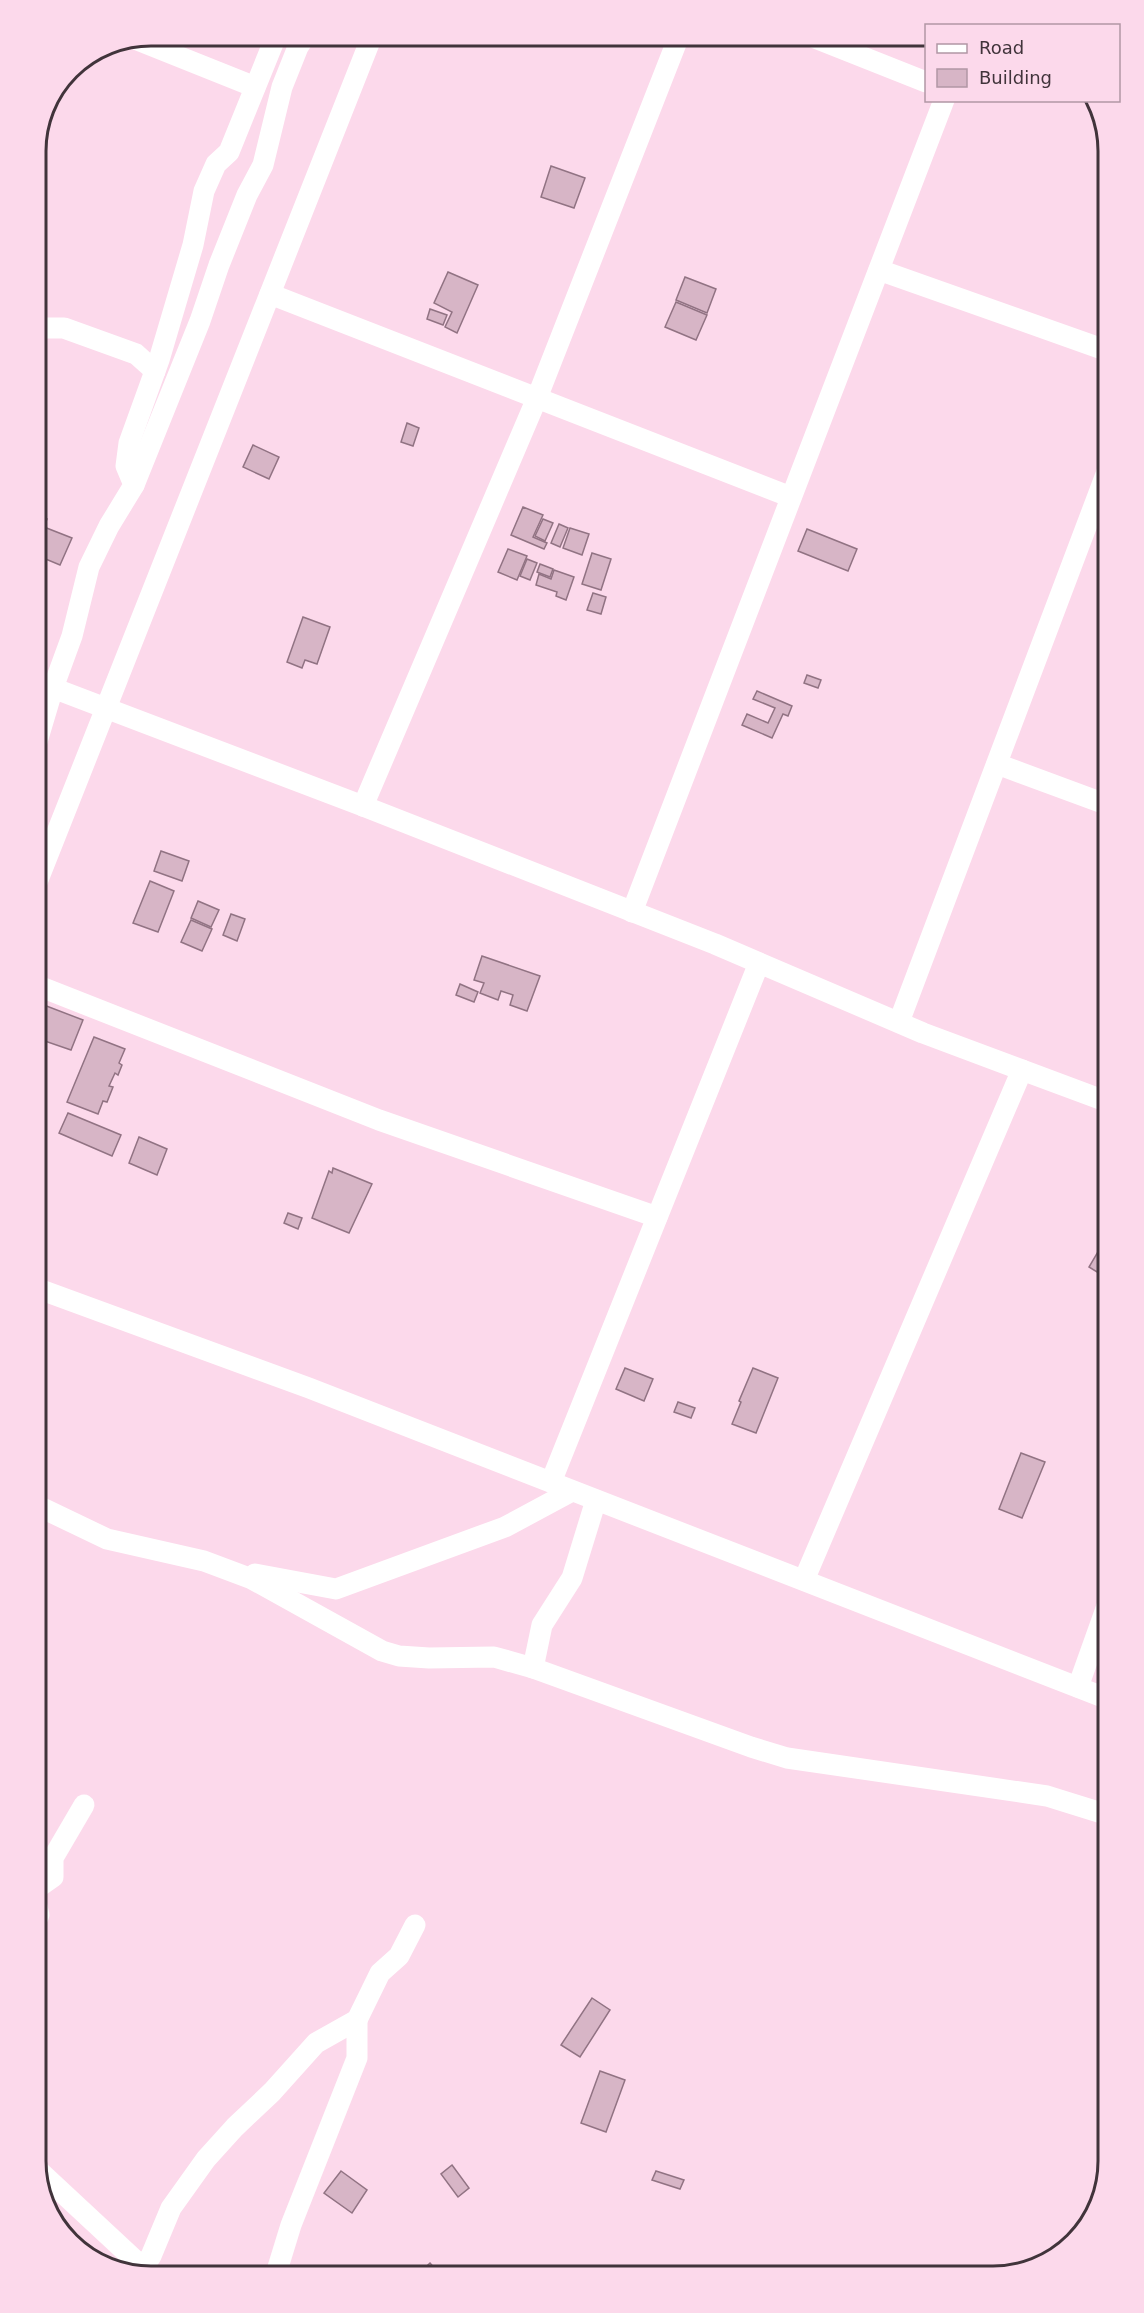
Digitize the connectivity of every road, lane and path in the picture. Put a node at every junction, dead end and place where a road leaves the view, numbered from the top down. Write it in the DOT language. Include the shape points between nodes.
graph roads {
  1 [pos="153,46"];
  2 [pos="272,46"];
  3 [pos="299,46"];
  4 [pos="368,46"];
  5 [pos="675,47"];
  6 [pos="837,47"];
  7 [pos="925,81"];
  8 [pos="255,87"];
  9 [pos="943,102"];
  10 [pos="879,270"];
  11 [pos="270,294"];
  12 [pos="47,328"];
  13 [pos="1097,347"];
  14 [pos="155,371"];
  15 [pos="537,398"];
  16 [pos="134,485"];
  17 [pos="791,497"];
  18 [pos="1097,514"];
  19 [pos="47,680"];
  20 [pos="47,686"];
  21 [pos="105,709"];
  22 [pos="996,764"];
  23 [pos="1097,802"];
  24 [pos="363,806"];
  25 [pos="47,858"];
  26 [pos="632,912"];
  27 [pos="759,963"];
  28 [pos="47,989"];
  29 [pos="898,1022"];
  30 [pos="1022,1070"];
  31 [pos="1097,1098"];
  32 [pos="657,1217"];
  33 [pos="46,1292"];
  34 [pos="551,1482"];
  35 [pos="572,1491"];
  36 [pos="596,1500"];
  37 [pos="46,1510"];
  38 [pos="223,1568"];
  39 [pos="804,1581"];
  40 [pos="1097,1632"];
  41 [pos="533,1668"];
  42 [pos="1077,1687"];
  43 [pos="1097,1695"];
  44 [pos="84,1805"];
  45 [pos="1097,1812"];
  46 [pos="46,1882"];
  47 [pos="415,1925"];
  48 [pos="357,2020"];
  49 [pos="49,2180"];
  50 [pos="53,2195"];
  51 [pos="75,2205"];
  52 [pos="141,2265"];
  53 [pos="149,2266"];
  54 [pos="278,2266"];
  1 -- 8 [label="street"];
  2 -- 8 [label="street"];
  3 -- 16 [label="street" via="282,87 263,165 247,195"];
  4 -- 11 [label="street"];
  5 -- 15 [label="street"];
  6 -- 7 [label="street"];
  8 -- 14 [label="street" via="229,152 216,164 204,190 194,245"];
  9 -- 10 [label="street"];
  10 -- 13 [label="street"];
  10 -- 17 [label="street"];
  11 -- 15 [label="street"];
  11 -- 21 [label="street"];
  12 -- 14 [label="street" via="64,328 136,354"];
  14 -- 16 [label="street" via="129,443 126,466"];
  15 -- 17 [label="street"];
  15 -- 24 [label="street"];
  16 -- 19 [label="street" via="90,567 72,636"];
  17 -- 26 [label="street"];
  18 -- 22 [label="street"];
  20 -- 21 [label="street"];
  21 -- 24 [label="street"];
  21 -- 25 [label="street"];
  22 -- 23 [label="street"];
  22 -- 29 [label="street"];
  24 -- 26 [label="street"];
  26 -- 27 [label="street"];
  27 -- 29 [label="street"];
  27 -- 32 [label="street"];
  28 -- 32 [label="street" via="379,1120"];
  29 -- 30 [label="street"];
  30 -- 31 [label="street"];
  30 -- 39 [label="street"];
  32 -- 34 [label="street"];
  33 -- 34 [label="street"];
  34 -- 35 [label="street"];
  35 -- 36 [label="street"];
  35 -- 38 [label="street" via="505,1527 336,1589"];
  36 -- 39 [label="street"];
  36 -- 41 [label="street" via="572,1578 542,1625"];
  37 -- 38 [label="street" via="107,1539"];
  38 -- 41 [label="street" via="252,1579 382,1652 429,1658 494,1657"];
  39 -- 42 [label="street"];
  40 -- 42 [label="street"];
  41 -- 45 [label="street" via="788,1758 1047,1796"];
  42 -- 43 [label="street"];
  44 -- 46 [label="street" via="53,1858 53,1877"];
  47 -- 48 [label="street" via="399,1956 380,1973"];
  48 -- 53 [label="street" via="316,2043 206,2159 171,2208"];
  48 -- 54 [label="street" via="357,2058"];
  49 -- 51 [label="street"];
  50 -- 51 [label="street"];
  51 -- 52 [label="street"];
}
